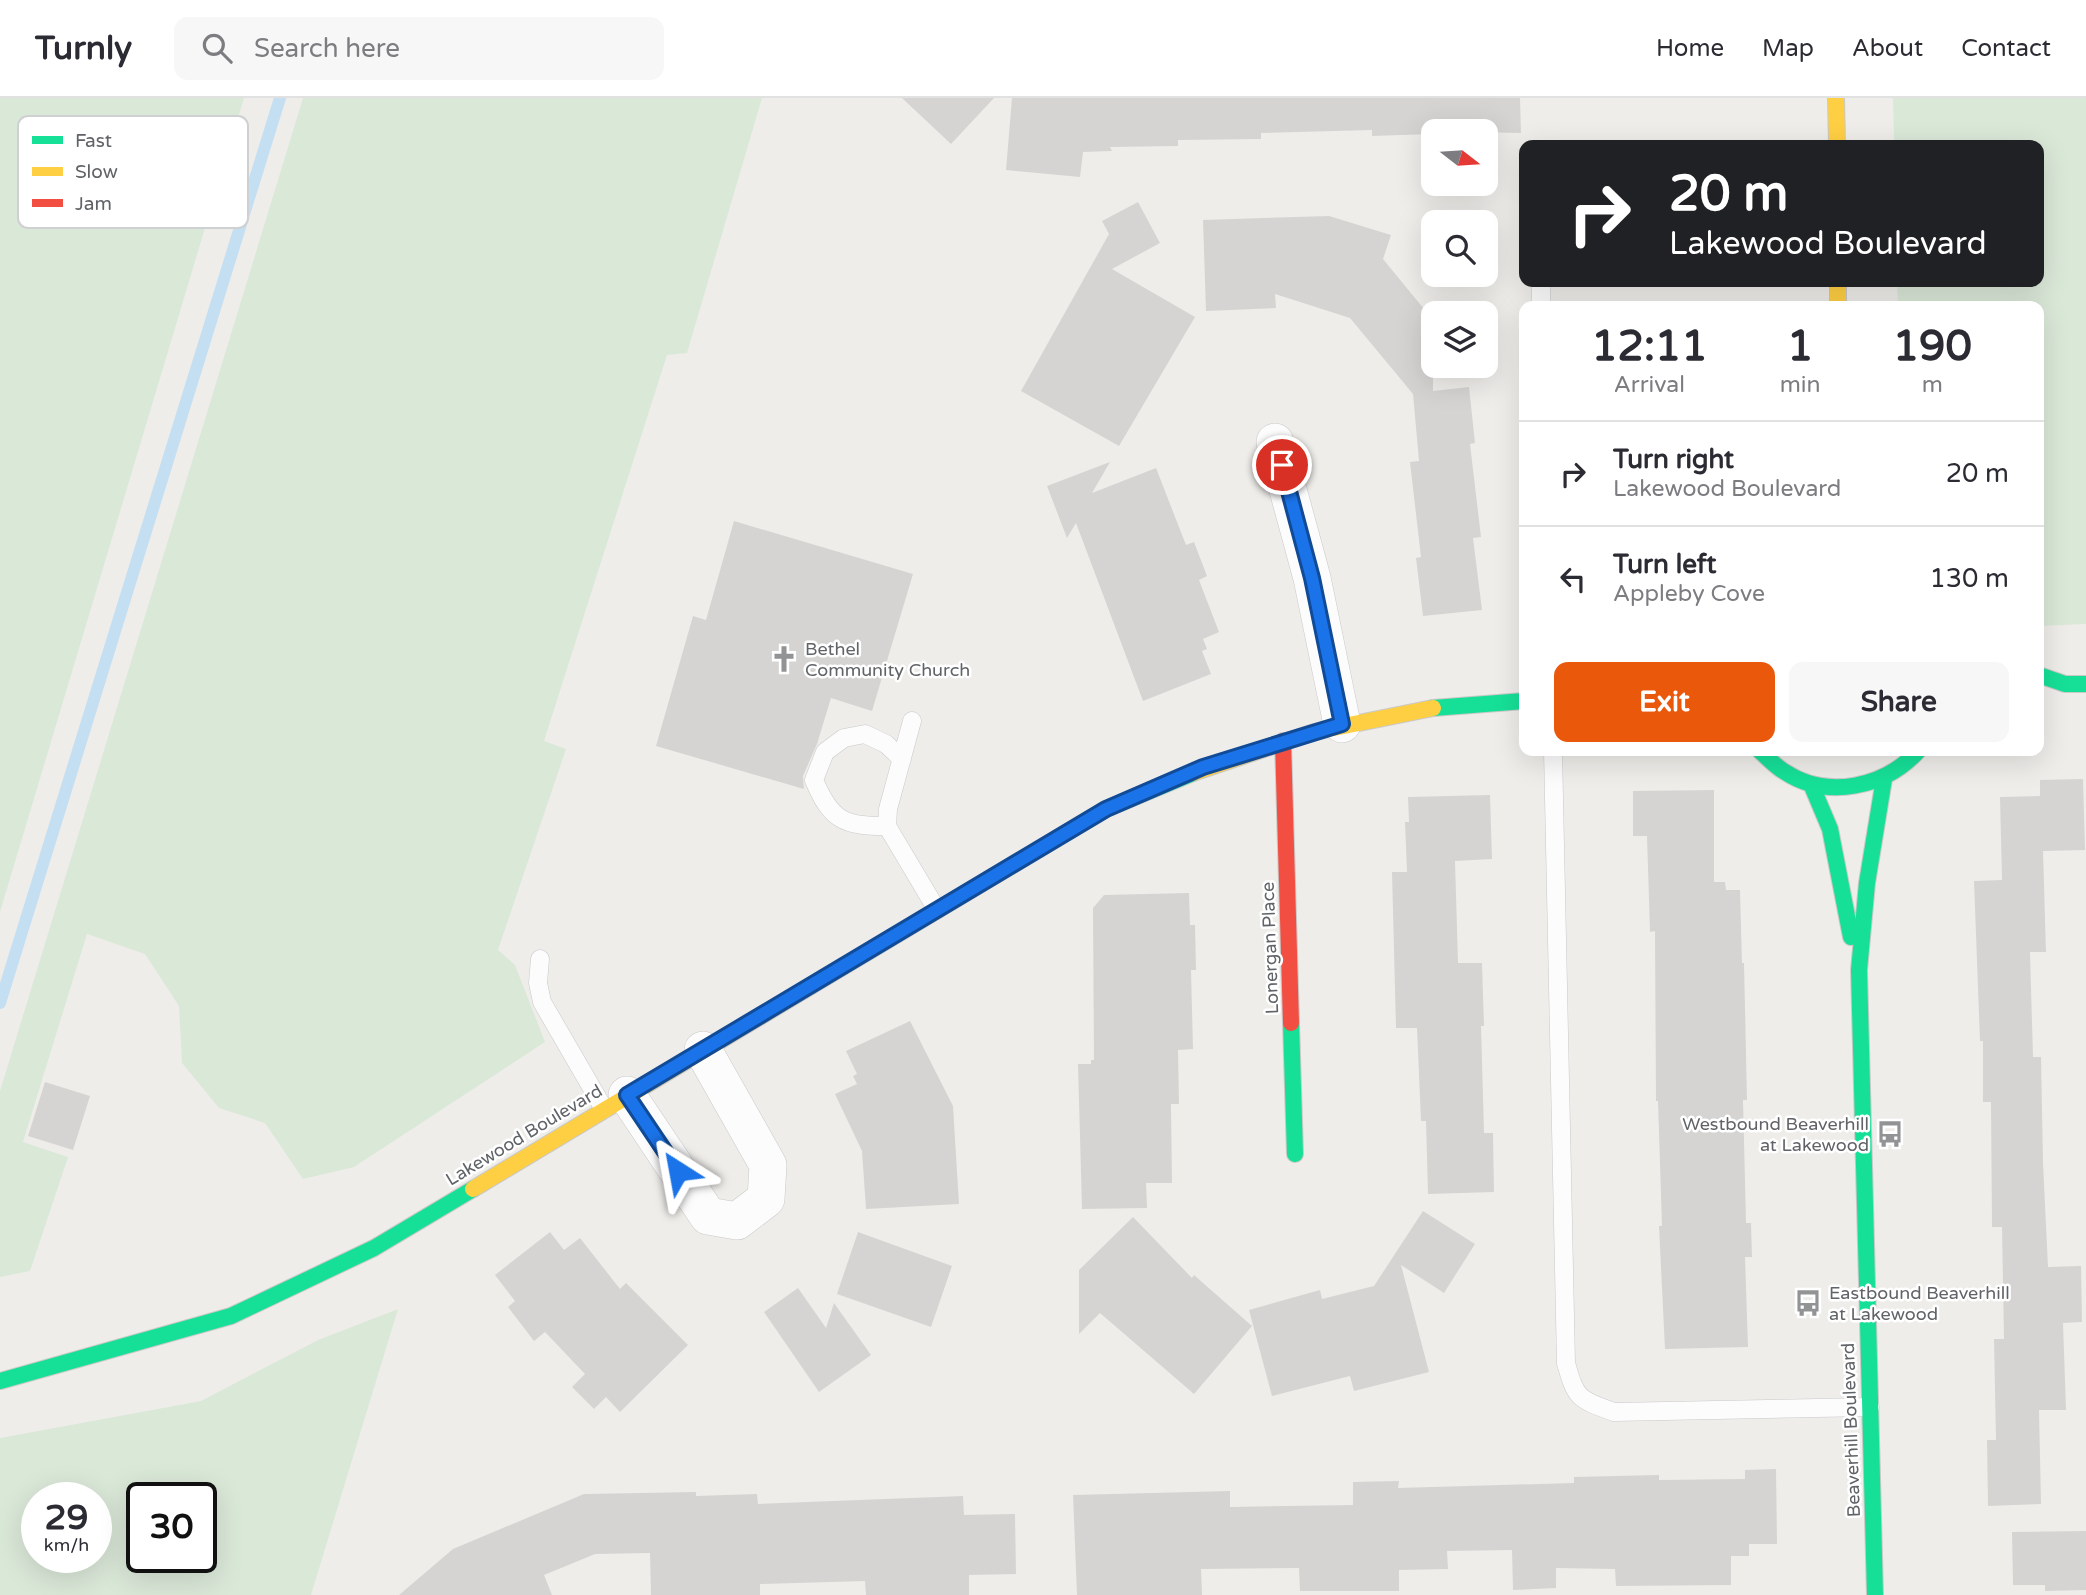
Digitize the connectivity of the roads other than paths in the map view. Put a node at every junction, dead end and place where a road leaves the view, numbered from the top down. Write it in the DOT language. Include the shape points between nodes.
graph roads {
  1 [pos="1836,98"];
  2 [pos="1837,140"];
  3 [pos="1275,442"];
  4 [pos="2044,677"];
  5 [pos="2065,684"];
  6 [pos="2086,684"];
  7 [pos="2049,693"];
  8 [pos="1519,701"];
  9 [pos="912,720"];
  10 [pos="1342,724"];
  11 [pos="1283,741"];
  12 [pos="1553,756"];
  13 [pos="1766,756"];
  14 [pos="1914,756"];
  15 [pos="902,760"];
  16 [pos="1884,779"];
  17 [pos="1811,784"];
  18 [pos="887,826"];
  19 [pos="937,910"];
  20 [pos="540,959"];
  21 [pos="1859,970"];
  22 [pos="703,1050"];
  23 [pos="616,1102"];
  24 [pos="1295,1154"];
  25 [pos="14,1360"];
  26 [pos="69,1363"];
  27 [pos="0,1381"];
  28 [pos="1870,1407"];
  29 [pos="1875,1595"];
  1 -- 2 [label="street"];
  3 -- 10 [label="street" via="1312,578"];
  4 -- 5 [label="street"];
  5 -- 6 [label="street"];
  5 -- 7 [label="street"];
  8 -- 10 [label="street, Lakewood Boulevard" via="1444,706"];
  9 -- 15 [label="lane"];
  10 -- 11 [label="street, Lakewood Boulevard"];
  11 -- 19 [label="street, Lakewood Boulevard" via="1203,767 1106,809"];
  11 -- 24 [label="street, Lonergan Place"];
  12 -- 28 [label="lane" via="1566,1363 1574,1391 1614,1412"];
  13 -- 17 [label="street" via="1788,774"];
  14 -- 16 [label="street"];
  15 -- 18 [label="lane"];
  15 -- 18 [label="lane" via="886,744 865,734 845,738 825,752 814,780 837,819 855,826"];
  16 -- 17 [label="street" via="1844,788"];
  16 -- 21 [label="street, Beaverhill Boulevard"];
  17 -- 21 [label="street, Beaverhill Boulevard" via="1830,829"];
  18 -- 19 [label="lane"];
  19 -- 22 [label="street, Lakewood Boulevard"];
  20 -- 23 [label="lane" via="542,1002"];
  21 -- 28 [label="street, Beaverhill Boulevard"];
  22 -- 23 [label="street, Lakewood Boulevard"];
  22 -- 23 [label="street" via="768,1165 766,1199 737,1221 708,1216"];
  23 -- 26 [label="street, Lakewood Boulevard" via="374,1248 319,1276 231,1316"];
  25 -- 26 [label="street, Lakewood Boulevard"];
  26 -- 27 [label="street, Lakewood Boulevard"];
  28 -- 29 [label="street, Beaverhill Boulevard"];
}
